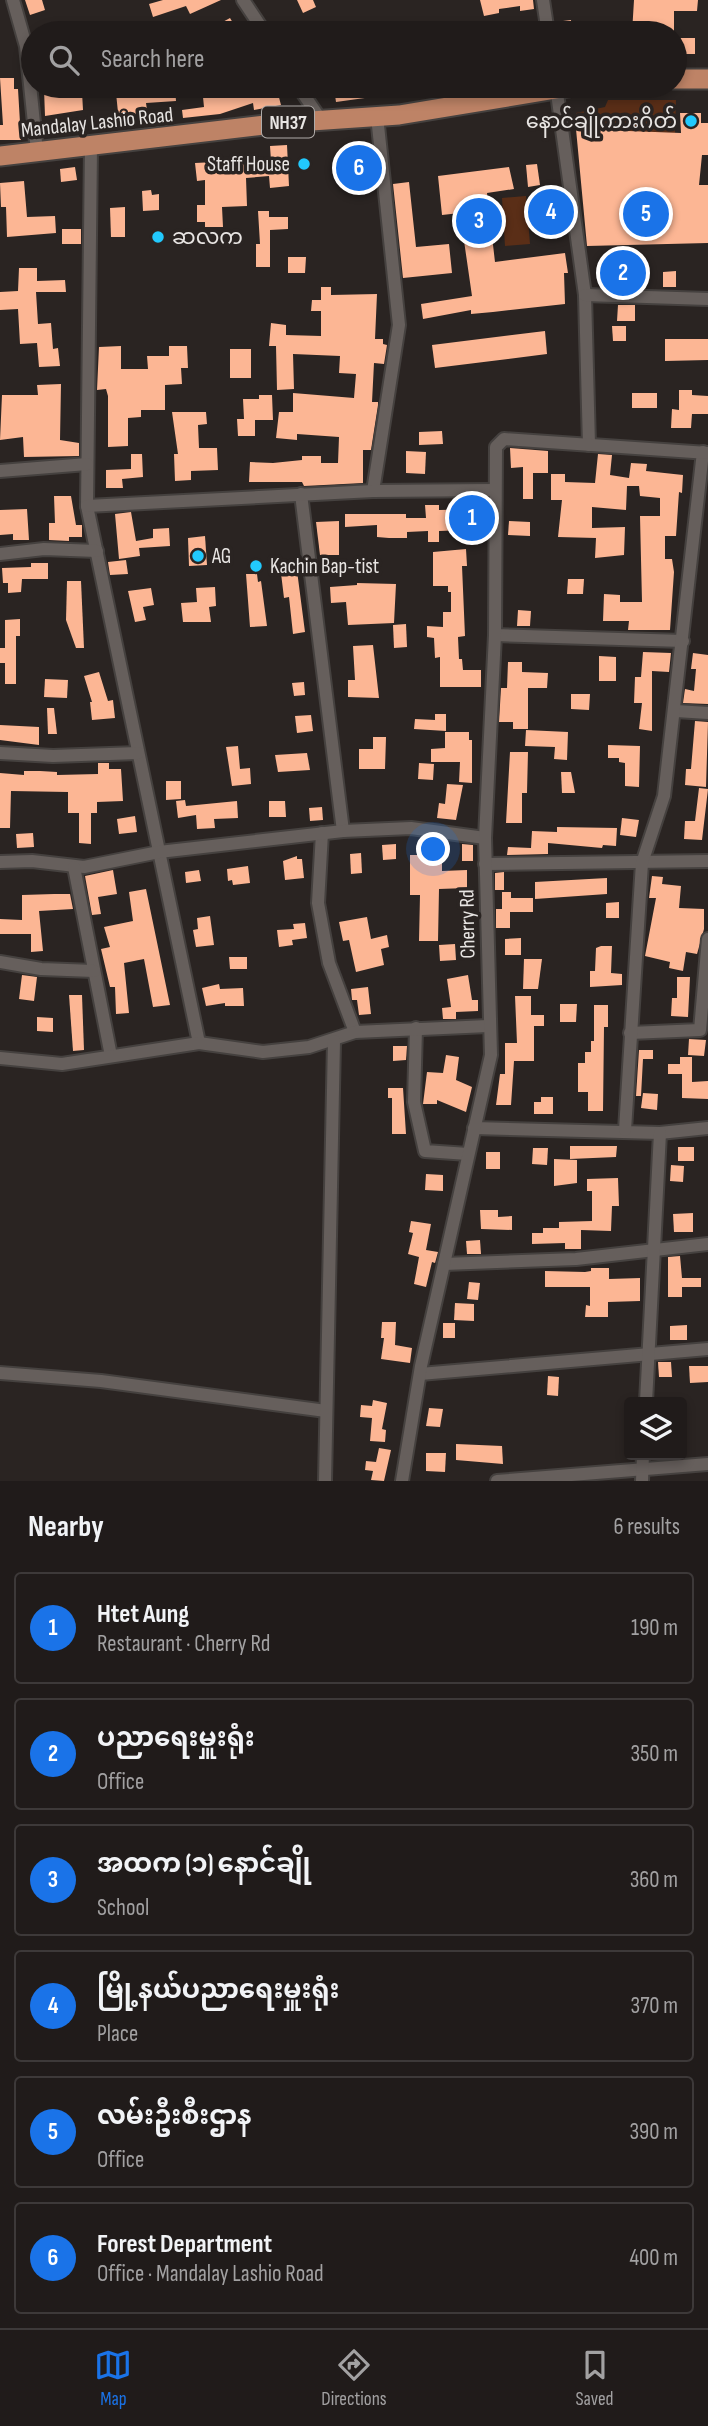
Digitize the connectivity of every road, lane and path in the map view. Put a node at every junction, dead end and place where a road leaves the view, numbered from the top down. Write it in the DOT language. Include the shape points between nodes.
graph roads {
  1 [pos="13,0"];
  2 [pos="243,0"];
  3 [pos="543,0"];
  4 [pos="257,21"];
  5 [pos="546,21"];
  6 [pos="21,28"];
  7 [pos="687,79"];
  8 [pos="708,79"];
  9 [pos="31,98"];
  10 [pos="306,98"];
  11 [pos="492,98"];
  12 [pos="563,98"];
  13 [pos="377,116"];
  14 [pos="320,120"];
  15 [pos="91,146"];
  16 [pos="37,152"];
  17 [pos="0,156"];
  18 [pos="585,295"];
  19 [pos="708,299"];
  20 [pos="589,445"];
  21 [pos="706,453"];
  22 [pos="87,464"];
  23 [pos="0,471"];
  24 [pos="495,490"];
  25 [pos="373,491"];
  26 [pos="301,494"];
  27 [pos="87,506"];
  28 [pos="97,551"];
  29 [pos="0,554"];
  30 [pos="495,635"];
  31 [pos="683,641"];
  32 [pos="676,710"];
  33 [pos="708,713"];
  34 [pos="0,753"];
  35 [pos="138,753"];
  36 [pos="343,831"];
  37 [pos="323,833"];
  38 [pos="485,838"];
  39 [pos="159,852"];
  40 [pos="708,861"];
  41 [pos="0,862"];
  42 [pos="642,863"];
  43 [pos="485,864"];
  44 [pos="74,867"];
  45 [pos="708,939"];
  46 [pos="0,962"];
  47 [pos="94,971"];
  48 [pos="488,1026"];
  49 [pos="416,1028"];
  50 [pos="355,1032"];
  51 [pos="630,1033"];
  52 [pos="334,1041"];
  53 [pos="199,1043"];
  54 [pos="111,1056"];
  55 [pos="0,1058"];
  56 [pos="474,1128"];
  57 [pos="708,1128"];
  58 [pos="625,1130"];
  59 [pos="660,1133"];
  60 [pos="468,1154"];
  61 [pos="708,1244"];
  62 [pos="654,1250"];
  63 [pos="444,1264"];
  64 [pos="708,1349"];
  65 [pos="649,1354"];
  66 [pos="0,1373"];
  67 [pos="420,1374"];
  68 [pos="646,1397"];
  69 [pos="326,1411"];
  70 [pos="708,1464"];
  71 [pos="642,1476"];
  72 [pos="325,1481"];
  73 [pos="402,1481"];
  74 [pos="497,1481"];
  1 -- 6 [label="street"];
  2 -- 4 [label="street"];
  3 -- 5 [label="street"];
  7 -- 8 [label="highway"];
  9 -- 16 [label="street"];
  10 -- 14 [label="street"];
  11 -- 13 [label="highway, Mandalay Lashio Road / NH37"];
  12 -- 18 [label="street"];
  13 -- 14 [label="highway, Mandalay Lashio Road / NH37"];
  13 -- 25 [label="street" via="399,325"];
  14 -- 15 [label="highway, Mandalay Lashio Road / NH37"];
  15 -- 16 [label="highway, Mandalay Lashio Road / NH37"];
  15 -- 22 [label="street"];
  16 -- 17 [label="highway, Mandalay Lashio Road / NH37"];
  18 -- 19 [label="street"];
  18 -- 20 [label="street"];
  20 -- 21 [label="street, Cherry Rd"];
  20 -- 24 [label="street, Cherry Rd" via="504,439 498,442"];
  21 -- 31 [label="street"];
  22 -- 23 [label="street"];
  22 -- 27 [label="street"];
  24 -- 25 [label="street"];
  24 -- 30 [label="street, Cherry Rd"];
  25 -- 26 [label="street"];
  26 -- 27 [label="street"];
  26 -- 36 [label="street"];
  27 -- 28 [label="street"];
  28 -- 29 [label="street" via="44,549"];
  28 -- 35 [label="street"];
  30 -- 31 [label="street"];
  30 -- 38 [label="street, Cherry Rd"];
  31 -- 32 [label="street"];
  32 -- 33 [label="street"];
  32 -- 42 [label="street" via="664,796"];
  34 -- 35 [label="street"];
  35 -- 39 [label="street"];
  36 -- 37 [label="street"];
  36 -- 38 [label="street" via="411,828"];
  37 -- 39 [label="street"];
  37 -- 50 [label="street" via="318,904 330,962"];
  38 -- 43 [label="street, Cherry Rd"];
  39 -- 44 [label="street"];
  39 -- 53 [label="street"];
  40 -- 42 [label="street"];
  41 -- 44 [label="street"];
  42 -- 43 [label="street"];
  42 -- 51 [label="street"];
  43 -- 48 [label="street, Cherry Rd"];
  44 -- 47 [label="street"];
  45 -- 51 [label="street" via="700,1030"];
  46 -- 47 [label="street"];
  47 -- 54 [label="street"];
  48 -- 49 [label="street"];
  48 -- 56 [label="street, Cherry Rd" via="491,1055"];
  49 -- 50 [label="street"];
  49 -- 60 [label="street" via="414,1102 425,1151"];
  50 -- 52 [label="street"];
  51 -- 58 [label="street"];
  52 -- 53 [label="street" via="263,1052"];
  52 -- 69 [label="street"];
  53 -- 54 [label="street"];
  54 -- 55 [label="street" via="62,1064"];
  56 -- 58 [label="street"];
  56 -- 60 [label="street, Cherry Rd"];
  57 -- 59 [label="street"];
  58 -- 59 [label="street"];
  59 -- 62 [label="street"];
  60 -- 63 [label="street, Cherry Rd"];
  61 -- 62 [label="street"];
  62 -- 63 [label="street" via="576,1259"];
  62 -- 65 [label="street"];
  63 -- 67 [label="street, Cherry Rd"];
  64 -- 65 [label="street"];
  65 -- 67 [label="street"];
  65 -- 68 [label="street"];
  66 -- 69 [label="street" via="100,1381"];
  67 -- 73 [label="street, Cherry Rd"];
  69 -- 72 [label="street"];
  70 -- 71 [label="street"];
  71 -- 74 [label="street"];
}
